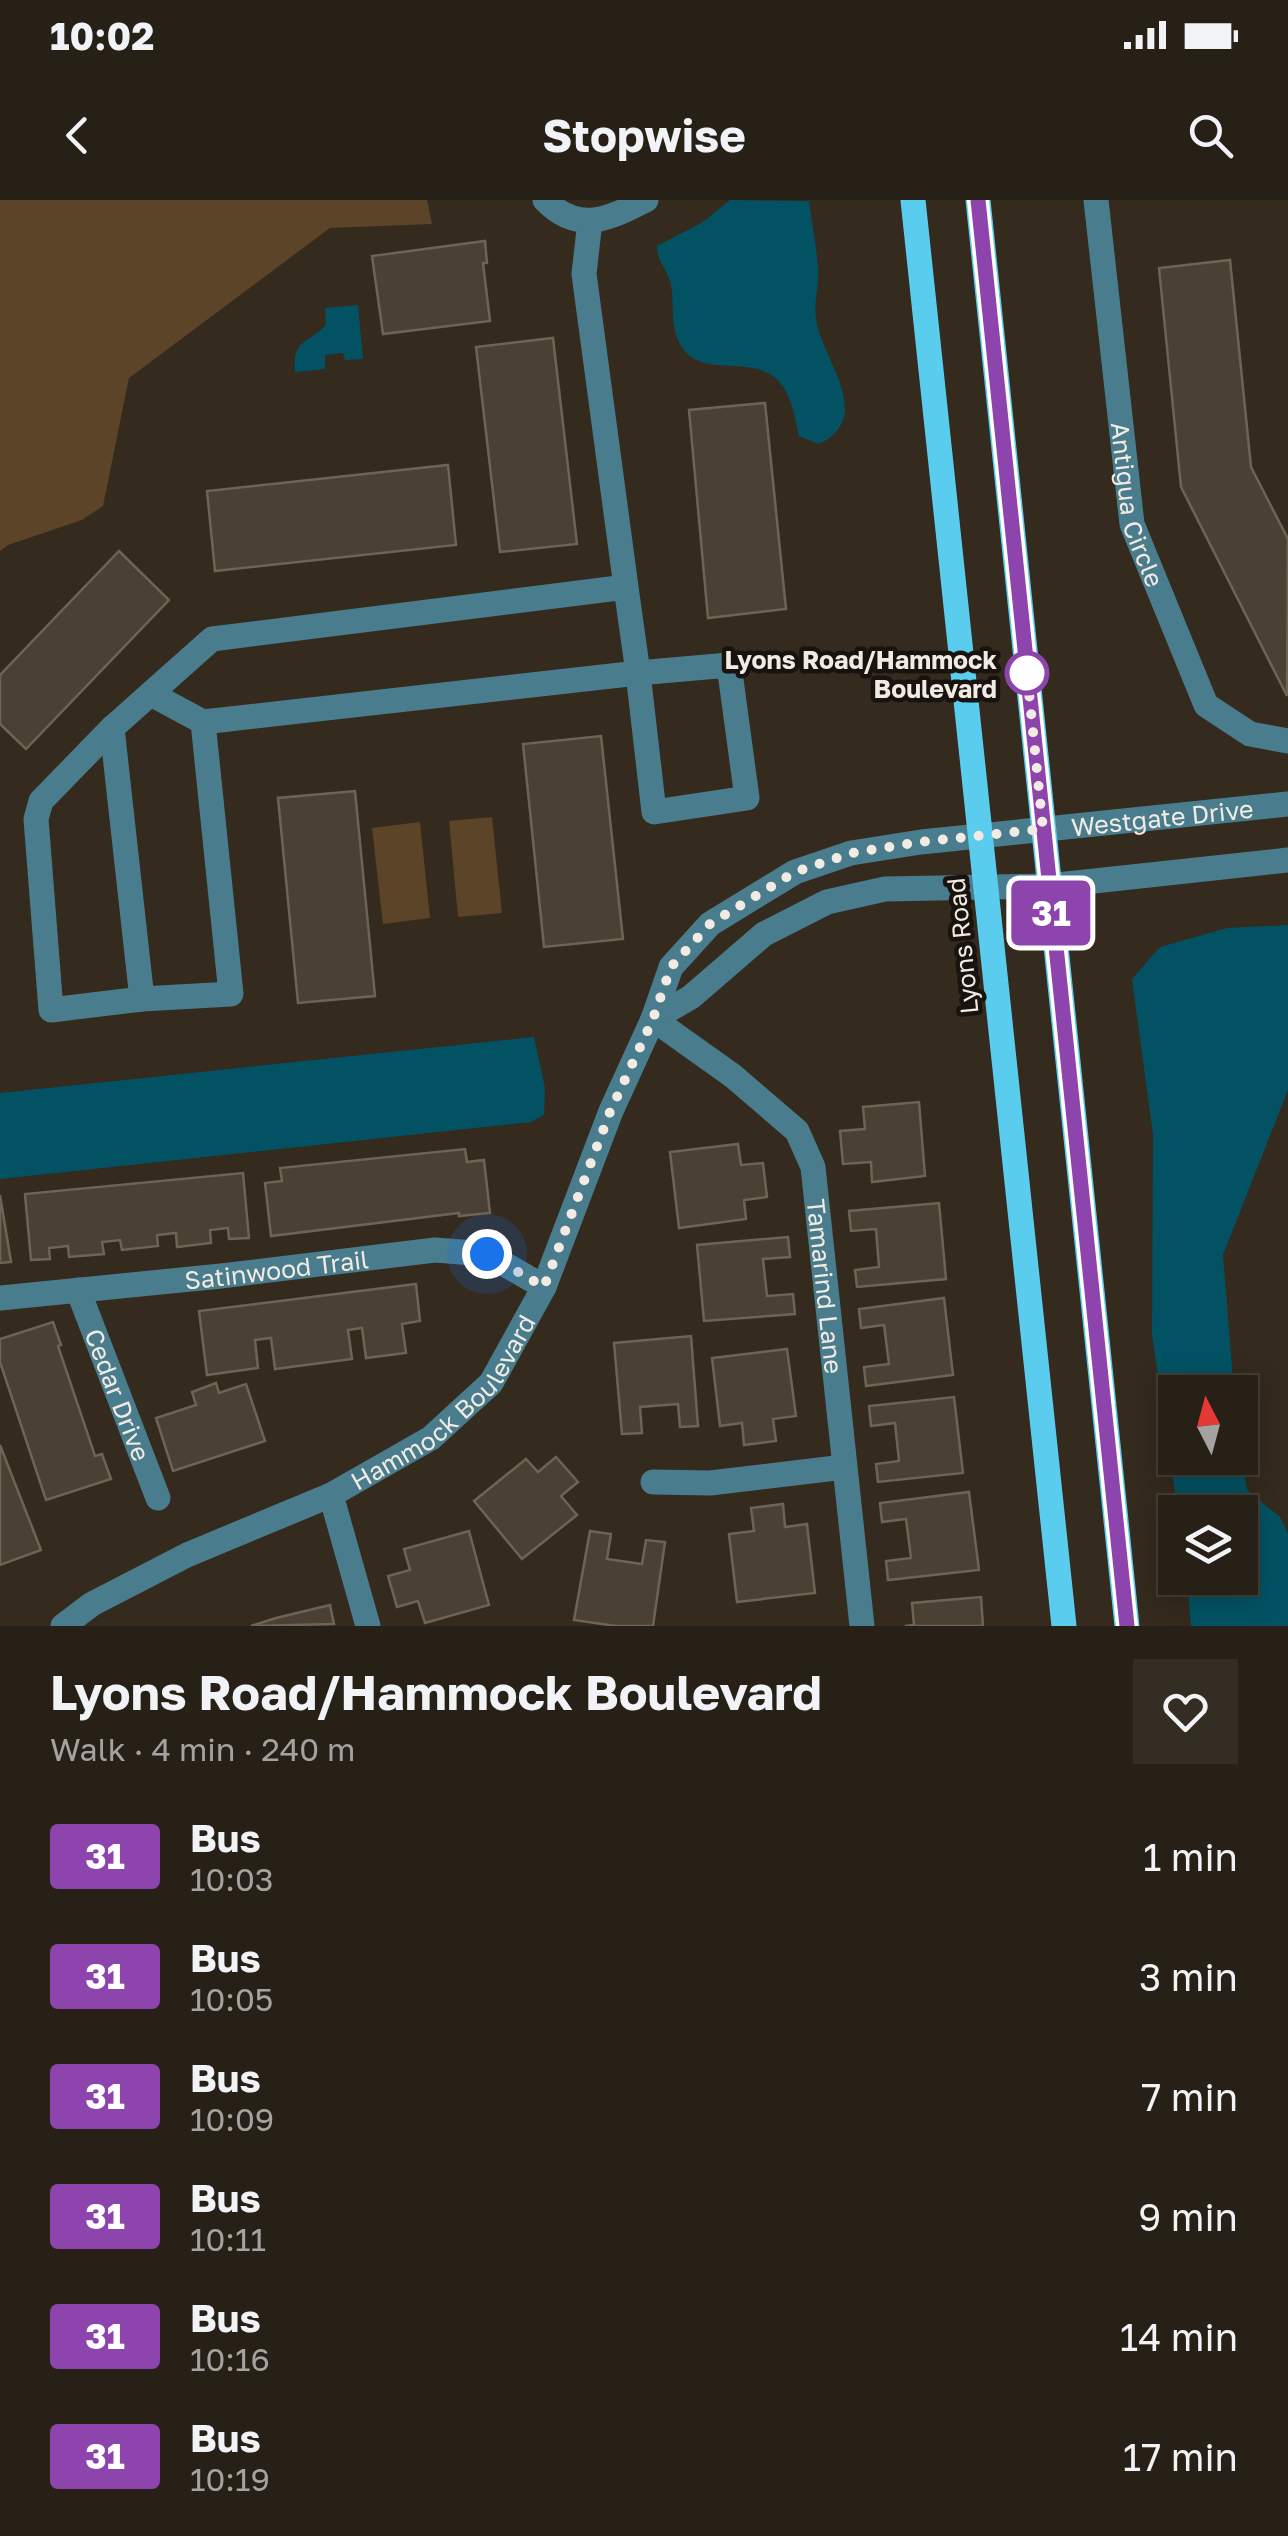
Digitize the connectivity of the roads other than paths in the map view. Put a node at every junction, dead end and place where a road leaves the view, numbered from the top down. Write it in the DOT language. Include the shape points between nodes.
graph roads {
  1 [pos="545,200"];
  2 [pos="646,200"];
  3 [pos="913,200"];
  4 [pos="978,200"];
  5 [pos="1096,200"];
  6 [pos="590,222"];
  7 [pos="626,587"];
  8 [pos="638,673"];
  9 [pos="151,694"];
  10 [pos="203,722"];
  11 [pos="112,728"];
  12 [pos="1288,741"];
  13 [pos="1288,804"];
  14 [pos="1043,829"];
  15 [pos="979,838"];
  16 [pos="1288,860"];
  17 [pos="987,886"];
  18 [pos="1048,886"];
  19 [pos="142,999"];
  20 [pos="653,1019"];
  21 [pos="544,1287"];
  22 [pos="78,1290"];
  23 [pos="0,1298"];
  24 [pos="844,1466"];
  25 [pos="654,1482"];
  26 [pos="332,1495"];
  27 [pos="158,1498"];
  28 [pos="64,1626"];
  29 [pos="368,1626"];
  30 [pos="862,1626"];
  31 [pos="1064,1626"];
  32 [pos="1127,1626"];
  1 -- 6 [label="street" via="561,216"];
  2 -- 6 [label="street"];
  3 -- 15 [label="main road, Lyons Road"];
  4 -- 14 [label="main road"];
  5 -- 12 [label="street, Antigua Circle" via="1132,524 1206,705 1250,734"];
  6 -- 7 [label="street" via="584,274"];
  7 -- 8 [label="street"];
  7 -- 9 [label="street" via="212,639"];
  8 -- 8 [label="street" via="654,812 747,798 729,665"];
  8 -- 10 [label="street"];
  9 -- 10 [label="street"];
  9 -- 11 [label="street"];
  10 -- 19 [label="street" via="231,994"];
  11 -- 19 [label="street"];
  11 -- 19 [label="street" via="40,800 51,1010"];
  13 -- 14 [label="street, Westgate Drive"];
  14 -- 15 [label="street, Westgate Drive"];
  14 -- 18 [label="main road"];
  15 -- 17 [label="main road, Lyons Road"];
  15 -- 20 [label="street, Hammock Boulevard" via="852,853 795,872 710,924 671,967"];
  16 -- 18 [label="street"];
  17 -- 18 [label="street"];
  17 -- 20 [label="street" via="885,889 827,902 764,934 690,997"];
  17 -- 31 [label="main road, Lyons Road"];
  18 -- 32 [label="main road"];
  20 -- 21 [label="street, Hammock Boulevard"];
  20 -- 24 [label="street, Tamarind Lane" via="798,1131 813,1167"];
  21 -- 22 [label="street, Satinwood Trail" via="487,1254 436,1250"];
  21 -- 26 [label="street, Hammock Boulevard" via="491,1384 431,1438"];
  22 -- 23 [label="street, Satinwood Trail"];
  22 -- 27 [label="street, Cedar Drive"];
  24 -- 25 [label="street" via="710,1483"];
  24 -- 30 [label="street, Tamarind Lane"];
  26 -- 28 [label="street, Hammock Boulevard" via="186,1555"];
  26 -- 29 [label="street"];
}
